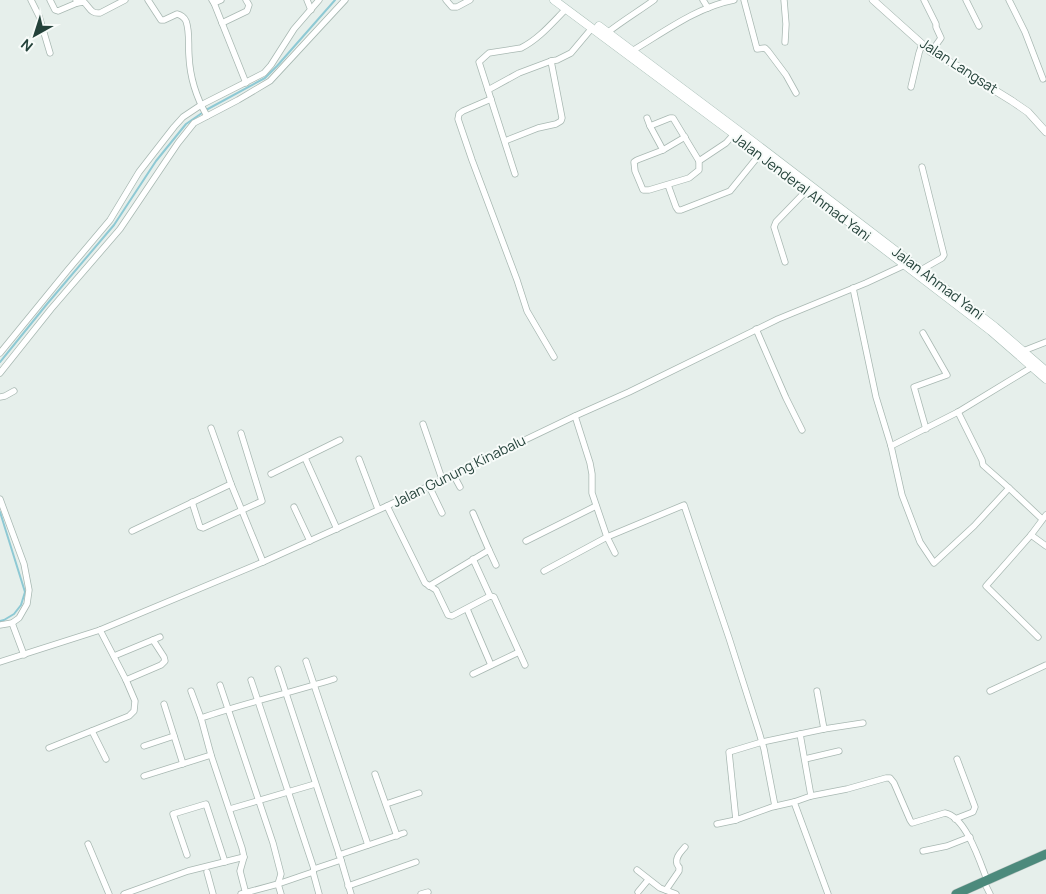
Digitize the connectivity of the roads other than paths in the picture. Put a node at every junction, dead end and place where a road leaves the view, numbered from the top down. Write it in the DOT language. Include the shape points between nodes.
graph roads {
  1 [pos="31,0"];
  2 [pos="50,0"];
  3 [pos="125,0"];
  4 [pos="148,0"];
  5 [pos="221,0"];
  6 [pos="246,0"];
  7 [pos="307,0"];
  8 [pos="319,0"];
  9 [pos="345,0"];
  10 [pos="446,0"];
  11 [pos="470,0"];
  12 [pos="554,0"];
  13 [pos="563,0"];
  14 [pos="654,0"];
  15 [pos="704,0"];
  16 [pos="734,0"];
  17 [pos="744,0"];
  18 [pos="784,0"];
  19 [pos="873,0"];
  20 [pos="924,0"];
  21 [pos="966,0"];
  22 [pos="1009,0"];
  23 [pos="76,1"];
  24 [pos="213,2"];
  25 [pos="113,3"];
  26 [pos="708,8"];
  27 [pos="566,9"];
  28 [pos="311,10"];
  29 [pos="222,23"];
  30 [pos="979,26"];
  31 [pos="592,28"];
  32 [pos="607,33"];
  33 [pos="785,42"];
  34 [pos="922,44"];
  35 [pos="632,51"];
  36 [pos="931,52"];
  37 [pos="50,53"];
  38 [pos="551,61"];
  39 [pos="1043,79"];
  40 [pos="246,83"];
  41 [pos="674,85"];
  42 [pos="911,87"];
  43 [pos="488,90"];
  44 [pos="796,93"];
  45 [pos="491,98"];
  46 [pos="202,106"];
  47 [pos="207,115"];
  48 [pos="647,118"];
  49 [pos="650,126"];
  50 [pos="1046,132"];
  51 [pos="739,136"];
  52 [pos="685,138"];
  53 [pos="505,141"];
  54 [pos="663,150"];
  55 [pos="760,154"];
  56 [pos="699,161"];
  57 [pos="922,167"];
  58 [pos="515,174"];
  59 [pos="668,185"];
  60 [pos="806,190"];
  61 [pos="785,262"];
  62 [pos="908,264"];
  63 [pos="921,270"];
  64 [pos="853,288"];
  65 [pos="756,329"];
  66 [pos="923,333"];
  67 [pos="1046,342"];
  68 [pos="1023,351"];
  69 [pos="0,354"];
  70 [pos="554,357"];
  71 [pos="1032,367"];
  72 [pos="1046,372"];
  73 [pos="0,373"];
  74 [pos="1046,379"];
  75 [pos="14,391"];
  76 [pos="0,397"];
  77 [pos="958,412"];
  78 [pos="575,416"];
  79 [pos="423,424"];
  80 [pos="211,428"];
  81 [pos="926,429"];
  82 [pos="802,430"];
  83 [pos="241,433"];
  84 [pos="340,440"];
  85 [pos="891,446"];
  86 [pos="306,458"];
  87 [pos="359,459"];
  88 [pos="271,474"];
  89 [pos="453,474"];
  90 [pos="442,479"];
  91 [pos="231,484"];
  92 [pos="429,486"];
  93 [pos="460,488"];
  94 [pos="1009,488"];
  95 [pos="0,499"];
  96 [pos="192,502"];
  97 [pos="387,506"];
  98 [pos="596,506"];
  99 [pos="294,507"];
  100 [pos="378,509"];
  101 [pos="242,510"];
  102 [pos="442,513"];
  103 [pos="474,513"];
  104 [pos="1044,517"];
  105 [pos="337,529"];
  106 [pos="132,532"];
  107 [pos="1032,535"];
  108 [pos="607,537"];
  109 [pos="310,541"];
  110 [pos="526,541"];
  111 [pos="1046,546"];
  112 [pos="489,550"];
  113 [pos="615,553"];
  114 [pos="473,559"];
  115 [pos="263,562"];
  116 [pos="496,565"];
  117 [pos="544,571"];
  118 [pos="429,586"];
  119 [pos="490,596"];
  120 [pos="467,609"];
  121 [pos="12,623"];
  122 [pos="0,625"];
  123 [pos="100,630"];
  124 [pos="1038,636"];
  125 [pos="160,637"];
  126 [pos="153,640"];
  127 [pos="519,652"];
  128 [pos="24,655"];
  129 [pos="114,656"];
  130 [pos="306,661"];
  131 [pos="0,662"];
  132 [pos="492,665"];
  133 [pos="525,665"];
  134 [pos="1046,665"];
  135 [pos="278,669"];
  136 [pos="473,674"];
  137 [pos="334,679"];
  138 [pos="126,680"];
  139 [pos="251,680"];
  140 [pos="220,685"];
  141 [pos="313,685"];
  142 [pos="191,691"];
  143 [pos="990,691"];
  144 [pos="817,692"];
  145 [pos="285,694"];
  146 [pos="257,701"];
  147 [pos="164,704"];
  148 [pos="228,708"];
  149 [pos="201,718"];
  150 [pos="863,723"];
  151 [pos="824,729"];
  152 [pos="92,731"];
  153 [pos="800,734"];
  154 [pos="174,736"];
  155 [pos="762,742"];
  156 [pos="144,746"];
  157 [pos="49,748"];
  158 [pos="840,751"];
  159 [pos="211,755"];
  160 [pos="106,759"];
  161 [pos="805,759"];
  162 [pos="957,759"];
  163 [pos="183,764"];
  164 [pos="375,774"];
  165 [pos="144,776"];
  166 [pos="315,784"];
  167 [pos="287,792"];
  168 [pos="419,792"];
  169 [pos="811,796"];
  170 [pos="259,801"];
  171 [pos="794,802"];
  172 [pos="386,804"];
  173 [pos="775,806"];
  174 [pos="230,808"];
  175 [pos="955,819"];
  176 [pos="736,820"];
  177 [pos="717,824"];
  178 [pos="404,833"];
  179 [pos="397,836"];
  180 [pos="970,837"];
  181 [pos="88,844"];
  182 [pos="368,845"];
  183 [pos="685,847"];
  184 [pos="923,851"];
  185 [pos="1046,854"];
  186 [pos="187,855"];
  187 [pos="244,857"];
  188 [pos="340,857"];
  189 [pos="225,862"];
  190 [pos="416,862"];
  191 [pos="313,870"];
  192 [pos="637,870"];
  193 [pos="207,872"];
  194 [pos="648,880"];
  195 [pos="986,881"];
  196 [pos="278,884"];
  197 [pos="348,886"];
  198 [pos="666,890"];
  199 [pos="638,892"];
  200 [pos="109,894"];
  201 [pos="124,894"];
  202 [pos="213,894"];
  203 [pos="244,894"];
  204 [pos="281,894"];
  205 [pos="319,894"];
  206 [pos="351,894"];
  207 [pos="676,894"];
  208 [pos="828,894"];
  209 [pos="956,894"];
  210 [pos="990,894"];
  1 -- 37 [label="street"];
  2 -- 23 [label="street" via="58,11"];
  3 -- 25 [label="street"];
  4 -- 46 [label="street" via="161,20 177,14 186,20 191,74"];
  5 -- 24 [label="street"];
  6 -- 29 [label="street" via="249,5 247,11"];
  7 -- 28 [label="street"];
  8 -- 28 [label="street"];
  9 -- 47 [label="street" via="270,81"];
  10 -- 11 [label="street" via="452,7 457,7"];
  12 -- 27 [label="main road"];
  13 -- 32 [label="main road, Jalan Ahmad Yani"];
  14 -- 32 [label="street"];
  15 -- 26 [label="street"];
  16 -- 26 [label="street"];
  17 -- 44 [label="street" via="757,49 768,51"];
  18 -- 33 [label="street"];
  19 -- 34 [label="street, Jalan Langsat"];
  20 -- 36 [label="street" via="942,38"];
  21 -- 30 [label="street"];
  22 -- 39 [label="street"];
  23 -- 25 [label="street" via="84,2 96,14"];
  24 -- 29 [label="street"];
  26 -- 35 [label="street"];
  27 -- 31 [label="main road"];
  27 -- 43 [label="street" via="525,46 489,53 480,61"];
  28 -- 40 [label="street" via="264,73"];
  29 -- 40 [label="street"];
  31 -- 38 [label="street" via="571,53"];
  31 -- 41 [label="main road"];
  32 -- 35 [label="main road, Jalan Ahmad Yani"];
  34 -- 36 [label="street, Jalan Langsat"];
  34 -- 42 [label="street"];
  35 -- 41 [label="main road, Jalan Ahmad Yani"];
  36 -- 50 [label="street, Jalan Langsat" via="1028,112"];
  38 -- 43 [label="street"];
  38 -- 53 [label="street" via="561,121"];
  40 -- 46 [label="street"];
  41 -- 51 [label="main road, Jalan Ahmad Yani"];
  43 -- 45 [label="street"];
  45 -- 53 [label="street"];
  45 -- 70 [label="street" via="463,111 458,119 527,311"];
  46 -- 47 [label="street"];
  46 -- 69 [label="street" via="183,117 174,127 139,172 110,220"];
  47 -- 73 [label="street" via="194,123 120,229"];
  48 -- 49 [label="street"];
  49 -- 52 [label="street" via="671,118"];
  49 -- 54 [label="street"];
  51 -- 55 [label="main road, Jalan Jenderal Ahmad Yani"];
  51 -- 56 [label="street"];
  51 -- 62 [label="main road, Jalan Ahmad Yani"];
  52 -- 54 [label="street"];
  52 -- 56 [label="street"];
  53 -- 58 [label="street"];
  54 -- 59 [label="street" via="634,164 643,190"];
  55 -- 59 [label="street" via="730,191 681,210 676,207"];
  55 -- 60 [label="main road, Jalan Jenderal Ahmad Yani"];
  56 -- 59 [label="street" via="699,170 689,178"];
  57 -- 63 [label="street" via="944,255"];
  60 -- 61 [label="street" via="774,227"];
  60 -- 62 [label="main road, Jalan Jenderal Ahmad Yani"];
  62 -- 63 [label="main road, Jalan Ahmad Yani"];
  62 -- 64 [label="street, Jalan Gunung Kinabalu"];
  62 -- 71 [label="main road, Jalan Jenderal Ahmad Yani"];
  63 -- 68 [label="main road, Jalan Ahmad Yani"];
  64 -- 65 [label="street, Jalan Gunung Kinabalu"];
  64 -- 85 [label="street" via="876,397"];
  65 -- 78 [label="street, Jalan Gunung Kinabalu"];
  65 -- 82 [label="street"];
  66 -- 81 [label="street" via="947,375 914,387"];
  67 -- 68 [label="street"];
  68 -- 72 [label="main road, Jalan Ahmad Yani"];
  71 -- 74 [label="main road, Jalan Jenderal Ahmad Yani"];
  71 -- 77 [label="street"];
  75 -- 76 [label="street"];
  77 -- 81 [label="street"];
  77 -- 94 [label="street" via="983,465"];
  78 -- 89 [label="street, Jalan Gunung Kinabalu"];
  78 -- 98 [label="street" via="590,463 591,491"];
  79 -- 90 [label="street"];
  80 -- 91 [label="street"];
  81 -- 85 [label="street"];
  83 -- 101 [label="street" via="262,500"];
  84 -- 86 [label="street"];
  85 -- 94 [label="street" via="911,520 934,563"];
  86 -- 88 [label="street"];
  86 -- 105 [label="street"];
  87 -- 100 [label="street"];
  89 -- 90 [label="street, Jalan Gunung Kinabalu"];
  89 -- 93 [label="street"];
  90 -- 92 [label="street, Jalan Gunung Kinabalu"];
  91 -- 96 [label="street"];
  91 -- 101 [label="street"];
  92 -- 97 [label="street, Jalan Gunung Kinabalu"];
  92 -- 102 [label="street"];
  94 -- 104 [label="street"];
  95 -- 121 [label="street" via="24,564 29,588 26,608"];
  96 -- 101 [label="street" via="202,528"];
  96 -- 106 [label="street"];
  97 -- 100 [label="street, Jalan Gunung Kinabalu"];
  97 -- 118 [label="street"];
  98 -- 108 [label="street"];
  98 -- 110 [label="street"];
  99 -- 109 [label="street"];
  100 -- 105 [label="street, Jalan Gunung Kinabalu"];
  101 -- 115 [label="street"];
  103 -- 112 [label="street"];
  104 -- 107 [label="street"];
  105 -- 109 [label="street, Jalan Gunung Kinabalu"];
  107 -- 111 [label="street"];
  107 -- 124 [label="street" via="986,586"];
  108 -- 113 [label="street"];
  108 -- 117 [label="street"];
  108 -- 155 [label="street" via="684,506"];
  109 -- 115 [label="street, Jalan Gunung Kinabalu"];
  112 -- 114 [label="street"];
  112 -- 116 [label="street"];
  114 -- 118 [label="street"];
  114 -- 119 [label="street"];
  115 -- 123 [label="street, Jalan Gunung Kinabalu"];
  118 -- 120 [label="street" via="436,590 449,616"];
  119 -- 120 [label="street"];
  119 -- 127 [label="street" via="496,599"];
  120 -- 132 [label="street"];
  121 -- 122 [label="street"];
  121 -- 128 [label="street"];
  123 -- 128 [label="street, Jalan Gunung Kinabalu"];
  123 -- 129 [label="street"];
  125 -- 126 [label="street"];
  126 -- 129 [label="street"];
  126 -- 138 [label="street" via="165,661"];
  127 -- 132 [label="street"];
  127 -- 133 [label="street"];
  128 -- 131 [label="street, Jalan Gunung Kinabalu"];
  129 -- 138 [label="street"];
  130 -- 141 [label="street"];
  132 -- 136 [label="street"];
  134 -- 143 [label="street"];
  135 -- 145 [label="street"];
  137 -- 141 [label="street"];
  138 -- 152 [label="street" via="135,701 132,713"];
  139 -- 146 [label="street"];
  140 -- 148 [label="street"];
  141 -- 145 [label="street"];
  141 -- 182 [label="street"];
  142 -- 149 [label="street"];
  144 -- 151 [label="street"];
  145 -- 146 [label="street"];
  145 -- 166 [label="street"];
  146 -- 148 [label="street"];
  146 -- 167 [label="street"];
  147 -- 154 [label="street"];
  148 -- 149 [label="street"];
  148 -- 170 [label="street"];
  149 -- 159 [label="street"];
  150 -- 151 [label="street"];
  151 -- 153 [label="street"];
  152 -- 157 [label="street"];
  152 -- 160 [label="street"];
  153 -- 155 [label="street"];
  153 -- 161 [label="street"];
  154 -- 156 [label="street"];
  154 -- 163 [label="street"];
  155 -- 173 [label="street"];
  155 -- 176 [label="street" via="729,753"];
  158 -- 161 [label="street"];
  159 -- 163 [label="street"];
  159 -- 174 [label="street"];
  161 -- 169 [label="street"];
  162 -- 175 [label="street" via="976,808"];
  163 -- 165 [label="street"];
  164 -- 172 [label="street"];
  166 -- 167 [label="street"];
  166 -- 188 [label="street"];
  167 -- 170 [label="street"];
  167 -- 191 [label="street"];
  168 -- 172 [label="street"];
  169 -- 171 [label="street"];
  169 -- 175 [label="street" via="890,778 912,823 945,814"];
  170 -- 174 [label="street"];
  170 -- 196 [label="street" via="281,874"];
  171 -- 173 [label="street"];
  171 -- 208 [label="street"];
  172 -- 179 [label="street"];
  173 -- 176 [label="street"];
  174 -- 187 [label="street"];
  175 -- 180 [label="street"];
  176 -- 177 [label="street"];
  178 -- 179 [label="street"];
  179 -- 182 [label="street"];
  180 -- 184 [label="street"];
  180 -- 195 [label="street"];
  181 -- 200 [label="street"];
  182 -- 188 [label="street"];
  183 -- 198 [label="street" via="676,859 679,871"];
  185 -- 195 [label="highway"];
  186 -- 189 [label="street" via="173,814 206,804"];
  187 -- 189 [label="street"];
  187 -- 203 [label="street" via="240,871"];
  188 -- 191 [label="street"];
  188 -- 197 [label="street"];
  189 -- 201 [label="street" via="188,871"];
  190 -- 197 [label="street"];
  191 -- 196 [label="street"];
  191 -- 205 [label="street"];
  192 -- 194 [label="street"];
  193 -- 202 [label="street"];
  194 -- 198 [label="street"];
  194 -- 199 [label="street"];
  195 -- 209 [label="highway"];
  195 -- 210 [label="street"];
  196 -- 203 [label="street"];
  196 -- 204 [label="street"];
  197 -- 206 [label="street"];
  198 -- 207 [label="street"];
}
